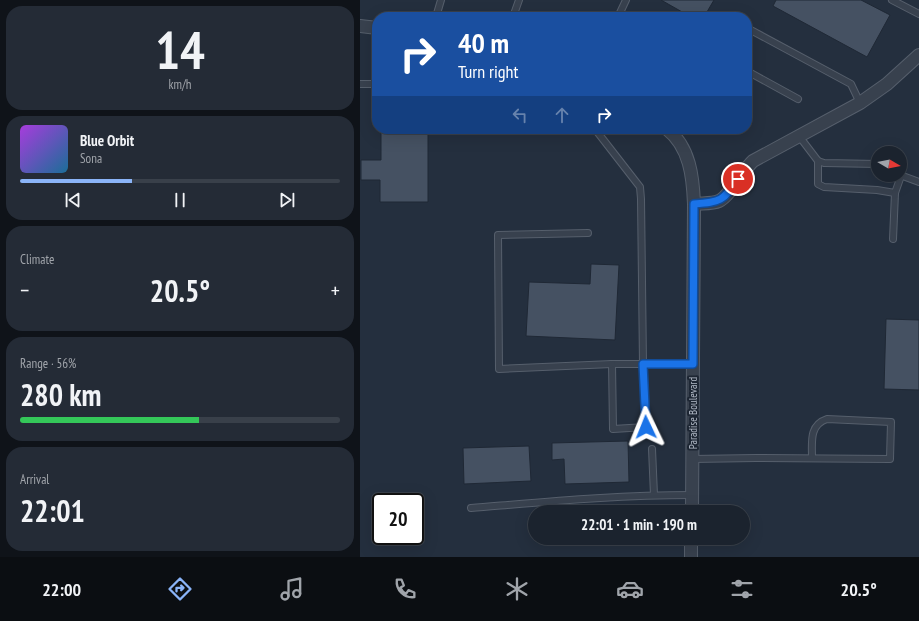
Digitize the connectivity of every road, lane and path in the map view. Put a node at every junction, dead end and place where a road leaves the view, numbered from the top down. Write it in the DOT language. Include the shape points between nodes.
graph roads {
  1 [pos="441,0"];
  2 [pos="519,0"];
  3 [pos="626,0"];
  4 [pos="892,0"];
  5 [pos="437,12"];
  6 [pos="515,12"];
  7 [pos="620,12"];
  8 [pos="919,14"];
  9 [pos="360,26"];
  10 [pos="372,27"];
  11 [pos="752,31"];
  12 [pos="919,55"];
  13 [pos="752,74"];
  14 [pos="360,83"];
  15 [pos="372,84"];
  16 [pos="798,99"];
  17 [pos="860,103"];
  18 [pos="599,134"];
  19 [pos="671,134"];
  20 [pos="799,136"];
  21 [pos="818,161"];
  22 [pos="871,164"];
  23 [pos="907,177"];
  24 [pos="899,182"];
  25 [pos="919,182"];
  26 [pos="895,193"];
  27 [pos="694,204"];
  28 [pos="588,233"];
  29 [pos="893,239"];
  30 [pos="612,364"];
  31 [pos="643,364"];
  32 [pos="693,364"];
  33 [pos="652,448"];
  34 [pos="812,458"];
  35 [pos="692,459"];
  36 [pos="692,494"];
  37 [pos="654,495"];
  38 [pos="692,505"];
  39 [pos="471,508"];
  40 [pos="691,545"];
  41 [pos="691,557"];
  1 -- 5 [label="lane"];
  2 -- 6 [label="lane"];
  3 -- 7 [label="lane"];
  4 -- 8 [label="lane"];
  9 -- 10 [label="street"];
  11 -- 17 [label="lane" via="851,84"];
  12 -- 17 [label="street" via="887,84"];
  13 -- 16 [label="lane"];
  14 -- 15 [label="lane"];
  17 -- 20 [label="street"];
  18 -- 31 [label="lane" via="640,188"];
  19 -- 27 [label="street, Paradise Boulevard" via="682,147 689,162"];
  20 -- 21 [label="lane"];
  20 -- 27 [label="street" via="753,161 721,200"];
  21 -- 22 [label="lane"];
  21 -- 26 [label="lane" via="818,184 824,187"];
  23 -- 25 [label="lane"];
  24 -- 26 [label="lane"];
  26 -- 29 [label="lane"];
  27 -- 32 [label="street, Paradise Boulevard"];
  28 -- 30 [label="lane" via="498,235 499,369"];
  30 -- 31 [label="lane"];
  30 -- 31 [label="lane" via="613,429 646,427"];
  31 -- 32 [label="lane"];
  32 -- 35 [label="street, Paradise Boulevard"];
  33 -- 37 [label="lane"];
  34 -- 34 [label="lane" via="890,459 891,422 827,419 819,421 812,441"];
  34 -- 35 [label="lane"];
  35 -- 36 [label="street, Paradise Boulevard"];
  36 -- 37 [label="lane"];
  36 -- 38 [label="street, Paradise Boulevard"];
  37 -- 39 [label="lane"];
  40 -- 41 [label="street"];
}
